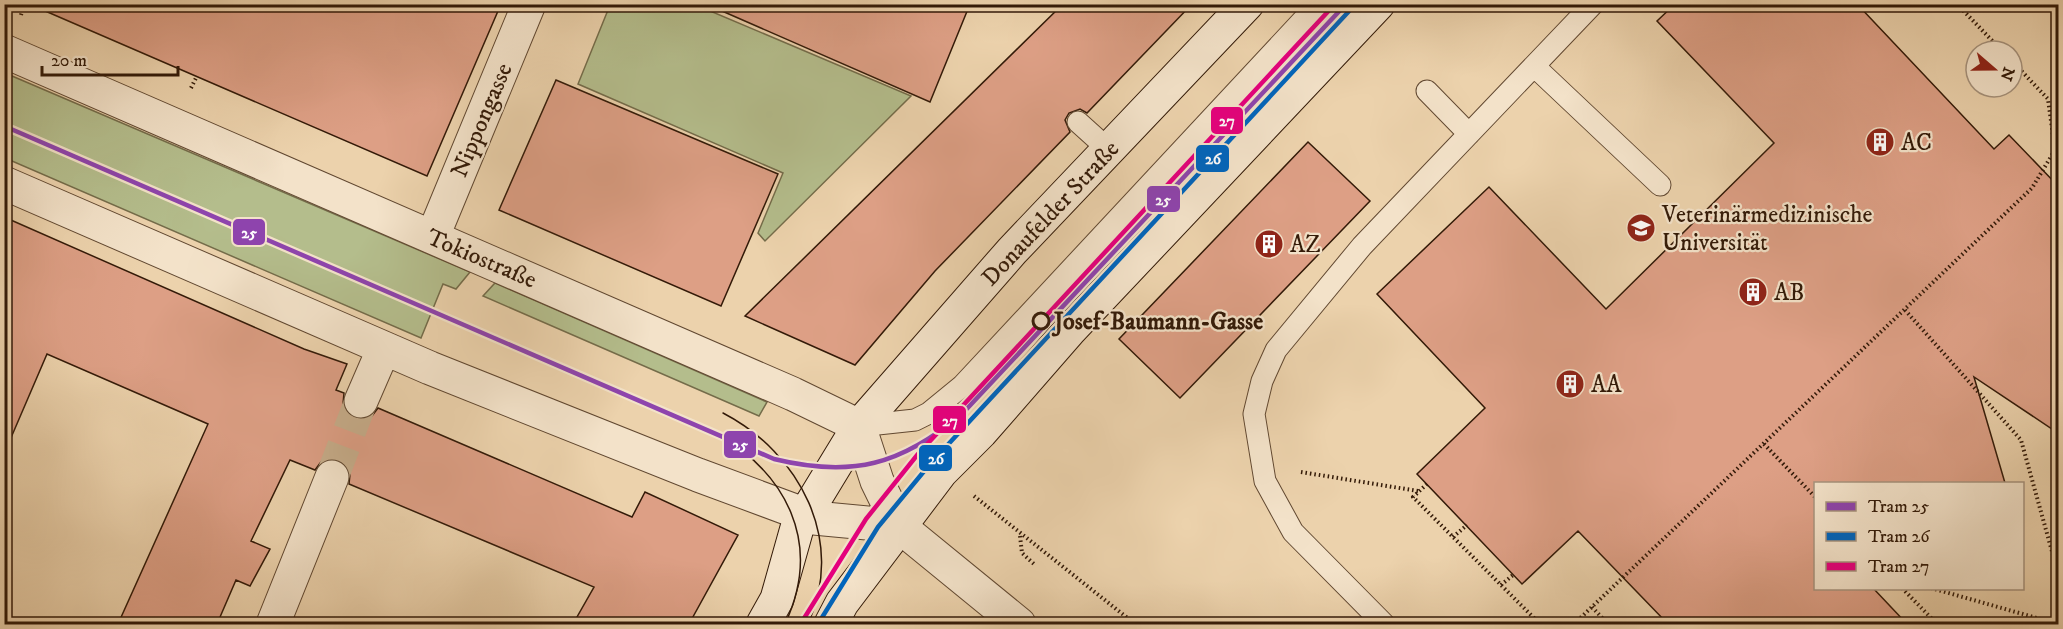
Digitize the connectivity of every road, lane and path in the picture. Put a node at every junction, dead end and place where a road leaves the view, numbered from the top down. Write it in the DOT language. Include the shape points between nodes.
graph roads {
  1 [pos="529,4"];
  2 [pos="1247,4"];
  3 [pos="1318,4"];
  4 [pos="1378,4"];
  5 [pos="1593,4"];
  6 [pos="1957,4"];
  7 [pos="1991,39"];
  8 [pos="4,51"];
  9 [pos="1534,66"];
  10 [pos="2024,74"];
  11 [pos="196,78"];
  12 [pos="190,91"];
  13 [pos="1427,91"];
  14 [pos="1078,122"];
  15 [pos="1468,134"];
  16 [pos="1109,150"];
  17 [pos="4,183"];
  18 [pos="1660,185"];
  19 [pos="433,236"];
  20 [pos="1905,310"];
  21 [pos="384,348"];
  22 [pos="362,401"];
  23 [pos="859,426"];
  24 [pos="1764,444"];
  25 [pos="1263,465"];
  26 [pos="332,477"];
  27 [pos="1427,484"];
  28 [pos="1419,491"];
  29 [pos="969,492"];
  30 [pos="1814,497"];
  31 [pos="805,515"];
  32 [pos="1467,525"];
  33 [pos="898,526"];
  34 [pos="1020,535"];
  35 [pos="1453,537"];
  36 [pos="1035,564"];
  37 [pos="2058,573"];
  38 [pos="1513,575"];
  39 [pos="1501,585"];
  40 [pos="1904,590"];
  41 [pos="1938,590"];
  42 [pos="1592,607"];
  43 [pos="273,624"];
  44 [pos="763,624"];
  45 [pos="831,624"];
  46 [pos="1019,624"];
  47 [pos="1135,624"];
  48 [pos="1384,624"];
  49 [pos="1540,624"];
  50 [pos="1574,624"];
  51 [pos="1608,624"];
  52 [pos="1937,624"];
  53 [pos="2058,624"];
  1 -- 19 [label="street, Nippongasse"];
  2 -- 16 [label="street, Donaufelder Straße"];
  3 -- 23 [label="lane" via="962,386 915,420"];
  4 -- 33 [label="street" via="1070,330 941,472"];
  5 -- 9 [label="lane"];
  6 -- 7 [label="path"];
  8 -- 19 [label="street, Tokiostraße"];
  9 -- 15 [label="lane"];
  9 -- 18 [label="lane"];
  10 -- 20 [label="path" via="2048,99 2055,150 2032,188"];
  11 -- 12 [label="path"];
  13 -- 15 [label="lane"];
  14 -- 16 [label="lane"];
  15 -- 25 [label="lane" via="1362,246 1276,350 1262,381 1254,414"];
  16 -- 23 [label="street, Donaufelder Straße" via="1012,251"];
  17 -- 21 [label="street"];
  19 -- 23 [label="street, Tokiostraße"];
  20 -- 24 [label="path"];
  20 -- 37 [label="path" via="2021,440"];
  21 -- 22 [label="street"];
  21 -- 31 [label="street"];
  23 -- 31 [label="street, Donaufelder Straße"];
  23 -- 33 [label="street" via="877,481"];
  24 -- 30 [label="path"];
  24 -- 42 [label="path"];
  25 -- 28 [label="path"];
  25 -- 48 [label="lane" via="1265,481 1293,532"];
  26 -- 43 [label="street"];
  27 -- 28 [label="path"];
  28 -- 35 [label="path" via="1413,497"];
  29 -- 34 [label="path"];
  31 -- 33 [label="street"];
  31 -- 44 [label="street, Donaufelder Straße" via="797,528 777,599"];
  32 -- 35 [label="path"];
  33 -- 45 [label="street"];
  33 -- 46 [label="street"];
  34 -- 36 [label="path" via="1022,553"];
  34 -- 47 [label="path"];
  35 -- 39 [label="path"];
  38 -- 39 [label="path"];
  39 -- 49 [label="path"];
  40 -- 52 [label="path"];
  41 -- 53 [label="path"];
  42 -- 50 [label="path"];
  42 -- 51 [label="path"];
}
